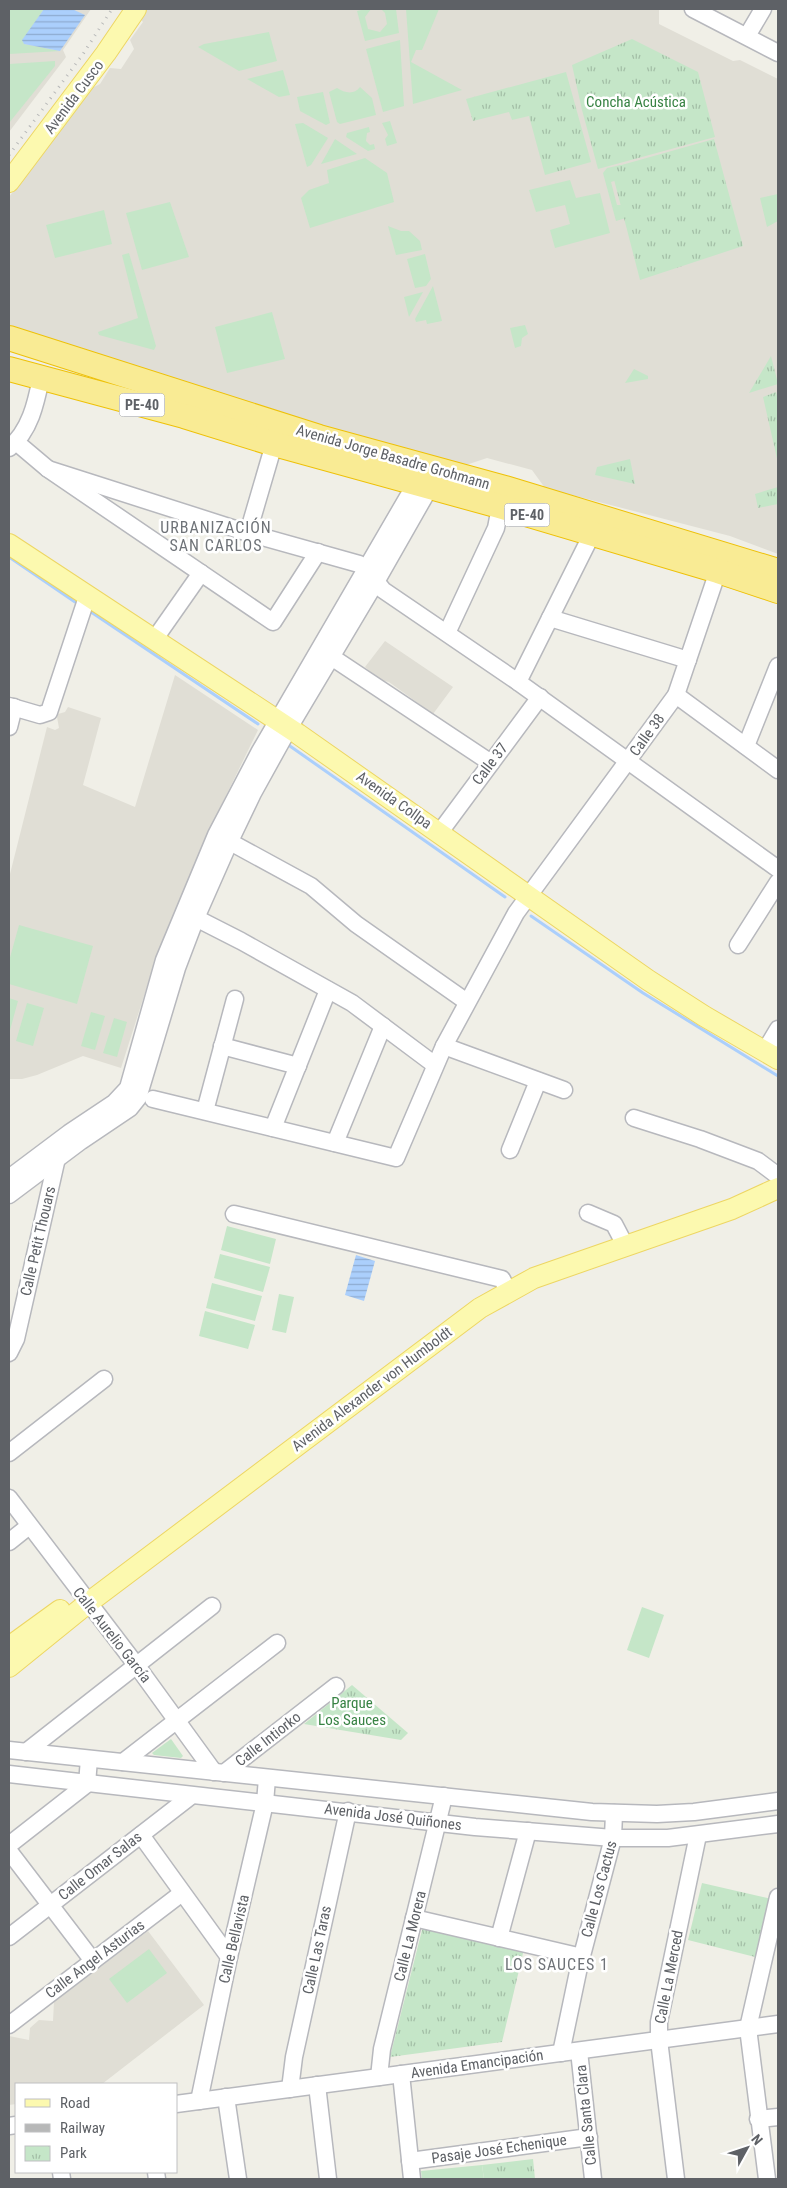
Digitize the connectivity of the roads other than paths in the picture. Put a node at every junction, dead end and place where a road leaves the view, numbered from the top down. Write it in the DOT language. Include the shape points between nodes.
graph roads {
  1 [pos="120,9"];
  2 [pos="136,9"];
  3 [pos="693,9"];
  4 [pos="763,9"];
  5 [pos="747,36"];
  6 [pos="778,53"];
  7 [pos="9,163"];
  8 [pos="9,182"];
  9 [pos="9,338"];
  10 [pos="13,360"];
  11 [pos="41,378"];
  12 [pos="184,405"];
  13 [pos="274,444"];
  14 [pos="12,445"];
  15 [pos="48,468"];
  16 [pos="423,485"];
  17 [pos="502,497"];
  18 [pos="248,533"];
  19 [pos="592,534"];
  20 [pos="9,544"];
  21 [pos="318,552"];
  22 [pos="721,562"];
  23 [pos="778,571"];
  24 [pos="201,573"];
  25 [pos="372,576"];
  26 [pos="778,591"];
  27 [pos="87,597"];
  28 [pos="550,618"];
  29 [pos="447,633"];
  30 [pos="154,640"];
  31 [pos="326,653"];
  32 [pos="688,660"];
  33 [pos="778,666"];
  34 [pos="518,682"];
  35 [pos="676,695"];
  36 [pos="540,697"];
  37 [pos="11,706"];
  38 [pos="284,724"];
  39 [pos="9,727"];
  40 [pos="746,746"];
  41 [pos="629,760"];
  42 [pos="491,762"];
  43 [pos="778,770"];
  44 [pos="440,832"];
  45 [pos="223,838"];
  46 [pos="775,862"];
  47 [pos="778,882"];
  48 [pos="530,896"];
  49 [pos="190,915"];
  50 [pos="738,945"];
  51 [pos="328,990"];
  52 [pos="236,999"];
  53 [pos="467,1002"];
  54 [pos="383,1026"];
  55 [pos="778,1029"];
  56 [pos="222,1046"];
  57 [pos="444,1046"];
  58 [pos="772,1055"];
  59 [pos="435,1065"];
  60 [pos="298,1066"];
  61 [pos="538,1081"];
  62 [pos="564,1090"];
  63 [pos="153,1099"];
  64 [pos="205,1111"];
  65 [pos="634,1118"];
  66 [pos="273,1128"];
  67 [pos="335,1143"];
  68 [pos="510,1150"];
  69 [pos="57,1158"];
  70 [pos="17,1174"];
  71 [pos="778,1177"];
  72 [pos="778,1188"];
  73 [pos="9,1195"];
  74 [pos="588,1213"];
  75 [pos="234,1214"];
  76 [pos="623,1240"];
  77 [pos="505,1285"];
  78 [pos="9,1353"];
  79 [pos="104,1379"];
  80 [pos="9,1453"];
  81 [pos="9,1498"];
  82 [pos="29,1526"];
  83 [pos="9,1542"];
  84 [pos="85,1599"];
  85 [pos="212,1606"];
  86 [pos="278,1643"];
  87 [pos="9,1647"];
  88 [pos="137,1666"];
  89 [pos="9,1667"];
  90 [pos="336,1686"];
  91 [pos="177,1721"];
  92 [pos="9,1750"];
  93 [pos="26,1752"];
  94 [pos="89,1759"];
  95 [pos="123,1762"];
  96 [pos="219,1772"];
  97 [pos="9,1774"];
  98 [pos="267,1778"];
  99 [pos="87,1784"];
  100 [pos="191,1796"];
  101 [pos="444,1796"];
  102 [pos="778,1801"];
  103 [pos="265,1803"];
  104 [pos="348,1811"];
  105 [pos="614,1813"];
  106 [pos="438,1822"];
  107 [pos="778,1824"];
  108 [pos="528,1831"];
  109 [pos="141,1834"];
  110 [pos="698,1835"];
  111 [pos="613,1838"];
  112 [pos="9,1845"];
  113 [pos="9,1851"];
  114 [pos="182,1893"];
  115 [pos="778,1897"];
  116 [pos="50,1905"];
  117 [pos="414,1918"];
  118 [pos="9,1937"];
  119 [pos="499,1938"];
  120 [pos="229,1957"];
  121 [pos="582,1957"];
  122 [pos="93,1961"];
  123 [pos="778,2024"];
  124 [pos="9,2025"];
  125 [pos="748,2028"];
  126 [pos="659,2040"];
  127 [pos="579,2051"];
  128 [pos="561,2053"];
  129 [pos="401,2074"];
  130 [pos="379,2077"];
  131 [pos="317,2086"];
  132 [pos="290,2089"];
  133 [pos="226,2098"];
  134 [pos="199,2101"];
  135 [pos="178,2104"];
  136 [pos="778,2117"];
  137 [pos="758,2119"];
  138 [pos="589,2137"];
  139 [pos="410,2162"];
  140 [pos="238,2179"];
  141 [pos="328,2179"];
  142 [pos="412,2179"];
  143 [pos="593,2179"];
  144 [pos="676,2179"];
  145 [pos="767,2179"];
  1 -- 7 [label="main road, Avenida Cusco" via="64,92"];
  2 -- 8 [label="main road, Avenida Cusco" via="101,61"];
  3 -- 5 [label="street"];
  4 -- 5 [label="street"];
  5 -- 6 [label="street"];
  9 -- 12 [label="highway, Avenida Jorge Basadre Grohmann / PE-40"];
  10 -- 11 [label="highway, Avenida Jorge Basadre Grohmann / PE-40"];
  10 -- 12 [label="highway"];
  11 -- 12 [label="highway, Avenida Jorge Basadre Grohmann / PE-40"];
  11 -- 14 [label="street" via="34,411"];
  12 -- 13 [label="highway, Avenida Jorge Basadre Grohmann / PE-40"];
  12 -- 17 [label="highway, Avenida Jorge Basadre Grohmann / PE-40" via="319,437"];
  13 -- 16 [label="highway, Avenida Jorge Basadre Grohmann / PE-40"];
  13 -- 18 [label="street"];
  14 -- 15 [label="street"];
  15 -- 18 [label="street"];
  15 -- 24 [label="street"];
  16 -- 17 [label="highway, Avenida Jorge Basadre Grohmann / PE-40"];
  16 -- 25 [label="street"];
  17 -- 19 [label="highway, Avenida Jorge Basadre Grohmann / PE-40"];
  17 -- 22 [label="highway, Avenida Jorge Basadre Grohmann / PE-40"];
  17 -- 29 [label="street" via="496,528"];
  18 -- 21 [label="street"];
  19 -- 22 [label="highway, Avenida Jorge Basadre Grohmann / PE-40"];
  19 -- 28 [label="street"];
  20 -- 27 [label="main road, Avenida Collpa"];
  21 -- 24 [label="street" via="272,622"];
  21 -- 25 [label="street" via="359,564"];
  22 -- 23 [label="highway, Avenida Jorge Basadre Grohmann / PE-40"];
  22 -- 26 [label="highway, Avenida Jorge Basadre Grohmann / PE-40"];
  22 -- 32 [label="street, Calle 38"];
  24 -- 30 [label="street"];
  25 -- 29 [label="street" via="383,590"];
  25 -- 31 [label="street"];
  27 -- 30 [label="main road, Avenida Collpa"];
  27 -- 37 [label="street" via="48,712 40,715"];
  28 -- 32 [label="street"];
  28 -- 34 [label="street"];
  29 -- 34 [label="street"];
  30 -- 38 [label="main road, Avenida Collpa"];
  31 -- 38 [label="street"];
  31 -- 42 [label="street"];
  32 -- 35 [label="street, Calle 38"];
  33 -- 40 [label="street"];
  34 -- 36 [label="street"];
  35 -- 40 [label="street"];
  35 -- 41 [label="street, Calle 38"];
  36 -- 41 [label="street"];
  36 -- 42 [label="street, Calle 37"];
  37 -- 39 [label="street"];
  38 -- 44 [label="main road, Avenida Collpa"];
  38 -- 45 [label="street" via="252,765"];
  40 -- 43 [label="street"];
  41 -- 46 [label="street"];
  41 -- 48 [label="street, Calle 38"];
  42 -- 44 [label="street, Calle 37"];
  44 -- 48 [label="main road, Avenida Collpa"];
  45 -- 49 [label="street"];
  45 -- 53 [label="street" via="311,886 356,924"];
  47 -- 50 [label="street"];
  48 -- 53 [label="street, Calle 38" via="509,924"];
  48 -- 58 [label="main road, Avenida Collpa" via="648,980"];
  49 -- 51 [label="street"];
  49 -- 69 [label="street" via="138,1098 130,1108"];
  49 -- 70 [label="street" via="164,960 128,1088"];
  51 -- 54 [label="street"];
  51 -- 60 [label="street"];
  52 -- 56 [label="street"];
  53 -- 57 [label="street, Calle 38"];
  54 -- 59 [label="street"];
  54 -- 67 [label="street"];
  55 -- 58 [label="street"];
  56 -- 60 [label="street"];
  56 -- 64 [label="street"];
  57 -- 59 [label="street, Calle 38"];
  57 -- 61 [label="street"];
  59 -- 67 [label="street, Calle 38" via="396,1158"];
  60 -- 66 [label="street"];
  61 -- 62 [label="street"];
  61 -- 68 [label="street"];
  63 -- 64 [label="street"];
  64 -- 66 [label="street"];
  65 -- 71 [label="street" via="758,1160"];
  66 -- 67 [label="street"];
  69 -- 70 [label="street"];
  69 -- 78 [label="street, Calle Petit Thouars" via="16,1339"];
  70 -- 73 [label="street"];
  71 -- 76 [label="main road, Avenida Alexander von Humboldt" via="729,1200"];
  72 -- 76 [label="main road, Avenida Alexander von Humboldt" via="732,1209"];
  74 -- 76 [label="street" via="614,1224"];
  75 -- 77 [label="street"];
  76 -- 77 [label="main road, Avenida Alexander von Humboldt" via="542,1275"];
  77 -- 84 [label="main road, Avenida Alexander von Humboldt" via="460,1322 300,1435"];
  79 -- 80 [label="street"];
  81 -- 82 [label="street, Calle Aurelio García"];
  82 -- 83 [label="street"];
  82 -- 84 [label="street, Calle Aurelio García"];
  84 -- 87 [label="main road, Avenida Alexander von Humboldt"];
  84 -- 88 [label="street, Calle Aurelio García"];
  84 -- 89 [label="main road, Avenida Alexander von Humboldt"];
  85 -- 88 [label="street"];
  86 -- 91 [label="street"];
  88 -- 91 [label="street, Calle Aurelio García"];
  88 -- 93 [label="street"];
  90 -- 96 [label="street, Calle Intiorko"];
  91 -- 95 [label="street"];
  91 -- 96 [label="street, Calle Aurelio García"];
  92 -- 93 [label="street, Avenida José Quiñones"];
  93 -- 94 [label="street, Avenida José Quiñones"];
  94 -- 95 [label="street, Avenida José Quiñones"];
  94 -- 99 [label="street"];
  95 -- 96 [label="street, Avenida José Quiñones"];
  96 -- 98 [label="street, Avenida José Quiñones"];
  97 -- 99 [label="street, Avenida José Quiñones"];
  98 -- 101 [label="street, Avenida José Quiñones"];
  98 -- 103 [label="street, Calle Bellavista"];
  99 -- 100 [label="street, Avenida José Quiñones"];
  99 -- 112 [label="street"];
  100 -- 103 [label="street, Avenida José Quiñones"];
  100 -- 109 [label="street, Calle Omar Salas"];
  101 -- 105 [label="street, Avenida José Quiñones"];
  101 -- 106 [label="street, Calle La Morera"];
  102 -- 105 [label="street, Avenida José Quiñones" via="694,1812"];
  103 -- 104 [label="street, Avenida José Quiñones"];
  103 -- 120 [label="street, Calle Bellavista"];
  104 -- 106 [label="street, Avenida José Quiñones"];
  104 -- 132 [label="street, Calle Las Taras" via="294,2057"];
  105 -- 111 [label="street, Calle Los Cactus"];
  106 -- 108 [label="street, Avenida José Quiñones"];
  106 -- 117 [label="street, Calle La Morera"];
  107 -- 110 [label="street, Avenida José Quiñones"];
  108 -- 111 [label="street, Avenida José Quiñones"];
  108 -- 119 [label="street"];
  109 -- 114 [label="street"];
  109 -- 116 [label="street, Calle Omar Salas"];
  110 -- 111 [label="street, Avenida José Quiñones"];
  110 -- 126 [label="street, Calle La Merced" via="659,2022"];
  111 -- 121 [label="street, Calle Los Cactus"];
  113 -- 116 [label="street"];
  114 -- 120 [label="street"];
  114 -- 122 [label="street, Calle Angel Asturias"];
  115 -- 125 [label="street"];
  116 -- 118 [label="street, Calle Omar Salas"];
  116 -- 122 [label="street"];
  117 -- 119 [label="street"];
  117 -- 130 [label="street, Calle La Morera" via="382,2049"];
  119 -- 121 [label="street"];
  120 -- 134 [label="street, Calle Bellavista"];
  121 -- 128 [label="street, Calle Los Cactus"];
  122 -- 124 [label="street, Calle Angel Asturias"];
  123 -- 125 [label="street, Avenida Emancipación"];
  125 -- 126 [label="street, Avenida Emancipación"];
  125 -- 137 [label="street"];
  126 -- 127 [label="street, Avenida Emancipación"];
  126 -- 144 [label="street, Calle La Merced"];
  127 -- 128 [label="street, Avenida Emancipación"];
  127 -- 138 [label="street, Calle Santa Clara"];
  128 -- 129 [label="street, Avenida Emancipación"];
  129 -- 130 [label="street, Avenida Emancipación"];
  129 -- 139 [label="street"];
  130 -- 131 [label="street, Avenida Emancipación"];
  131 -- 132 [label="street, Avenida Emancipación"];
  131 -- 141 [label="street"];
  132 -- 133 [label="street, Avenida Emancipación"];
  133 -- 134 [label="street, Avenida Emancipación"];
  133 -- 140 [label="street"];
  134 -- 135 [label="street, Avenida Emancipación"];
  136 -- 137 [label="street"];
  137 -- 145 [label="street"];
  138 -- 139 [label="street, Pasaje José Echenique"];
  138 -- 143 [label="street, Calle Santa Clara"];
  139 -- 142 [label="street"];
}
